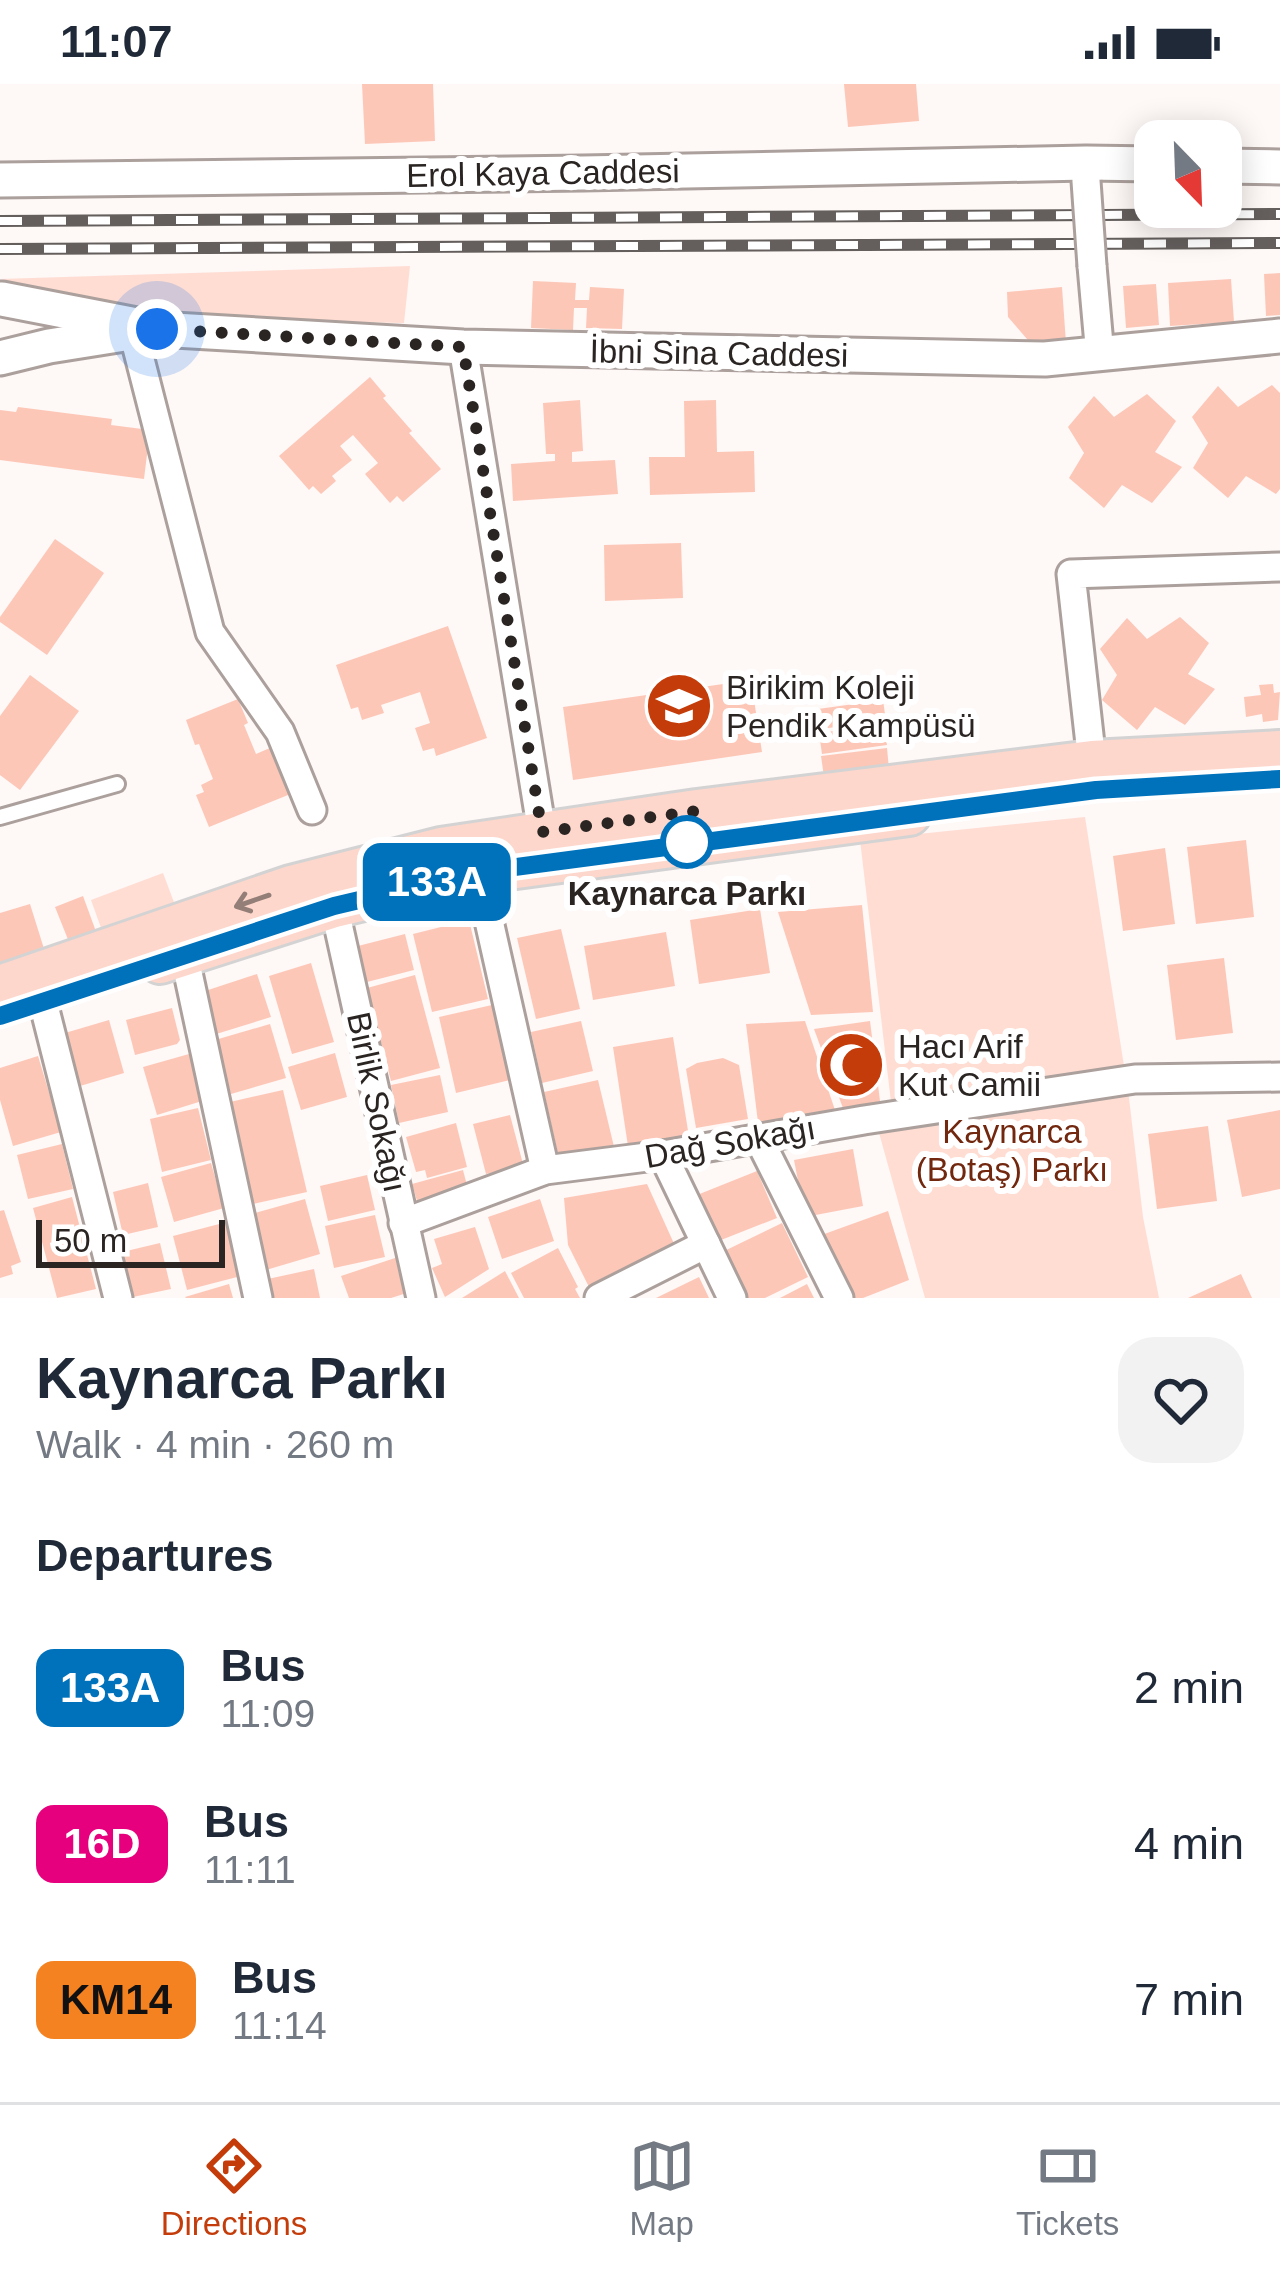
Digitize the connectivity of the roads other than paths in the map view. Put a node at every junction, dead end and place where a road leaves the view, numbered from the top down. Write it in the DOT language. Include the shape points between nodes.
graph roads {
  1 [pos="1134,166"];
  2 [pos="1242,166"];
  3 [pos="1280,167"];
  4 [pos="1086,172"];
  5 [pos="0,180"];
  6 [pos="1,299"];
  7 [pos="145,331"];
  8 [pos="1280,336"];
  9 [pos="463,347"];
  10 [pos="1100,356"];
  11 [pos="0,357"];
  12 [pos="1280,566"];
  13 [pos="1280,752"];
  14 [pos="1092,762"];
  15 [pos="1280,779"];
  16 [pos="117,784"];
  17 [pos="312,810"];
  18 [pos="0,817"];
  19 [pos="542,832"];
  20 [pos="478,872"];
  21 [pos="334,906"];
  22 [pos="184,954"];
  23 [pos="0,987"];
  24 [pos="44,1002"];
  25 [pos="0,1016"];
  26 [pos="1280,1077"];
  27 [pos="758,1137"];
  28 [pos="663,1155"];
  29 [pos="545,1170"];
  30 [pos="403,1223"];
  31 [pos="706,1244"];
  32 [pos="118,1298"];
  33 [pos="258,1298"];
  34 [pos="421,1298"];
  35 [pos="599,1298"];
  36 [pos="732,1298"];
  37 [pos="839,1298"];
  1 -- 4 [label="street, Erol Kaya Caddesi"];
  2 -- 3 [label="street"];
  4 -- 5 [label="street, Erol Kaya Caddesi"];
  4 -- 10 [label="street, bridge"];
  6 -- 7 [label="street"];
  6 -- 11 [label="street" via="14,330"];
  7 -- 9 [label="street, İbni Sina Caddesi"];
  7 -- 11 [label="street"];
  7 -- 17 [label="street" via="210,632 280,732"];
  8 -- 10 [label="street, İbni Sina Caddesi"];
  9 -- 10 [label="street, İbni Sina Caddesi"];
  9 -- 19 [label="street"];
  12 -- 14 [label="street" via="1071,574"];
  13 -- 14 [label="main road"];
  14 -- 19 [label="main road"];
  15 -- 20 [label="main road" via="1096,790"];
  16 -- 18 [label="lane"];
  19 -- 23 [label="main road, one-way" via="291,887"];
  20 -- 21 [label="main road"];
  20 -- 29 [label="street"];
  21 -- 22 [label="main road"];
  21 -- 30 [label="street, Birlik Sokağı"];
  22 -- 24 [label="main road"];
  22 -- 33 [label="street"];
  24 -- 25 [label="main road"];
  24 -- 32 [label="street"];
  26 -- 27 [label="street, Dağ Sokağı" via="1135,1079"];
  27 -- 28 [label="street, Dağ Sokağı"];
  27 -- 37 [label="street"];
  28 -- 29 [label="street, Dağ Sokağı"];
  28 -- 31 [label="street"];
  29 -- 30 [label="street, Dağ Sokağı"];
  30 -- 34 [label="street, Birlik Sokağı"];
  31 -- 35 [label="street"];
  31 -- 36 [label="street"];
}
